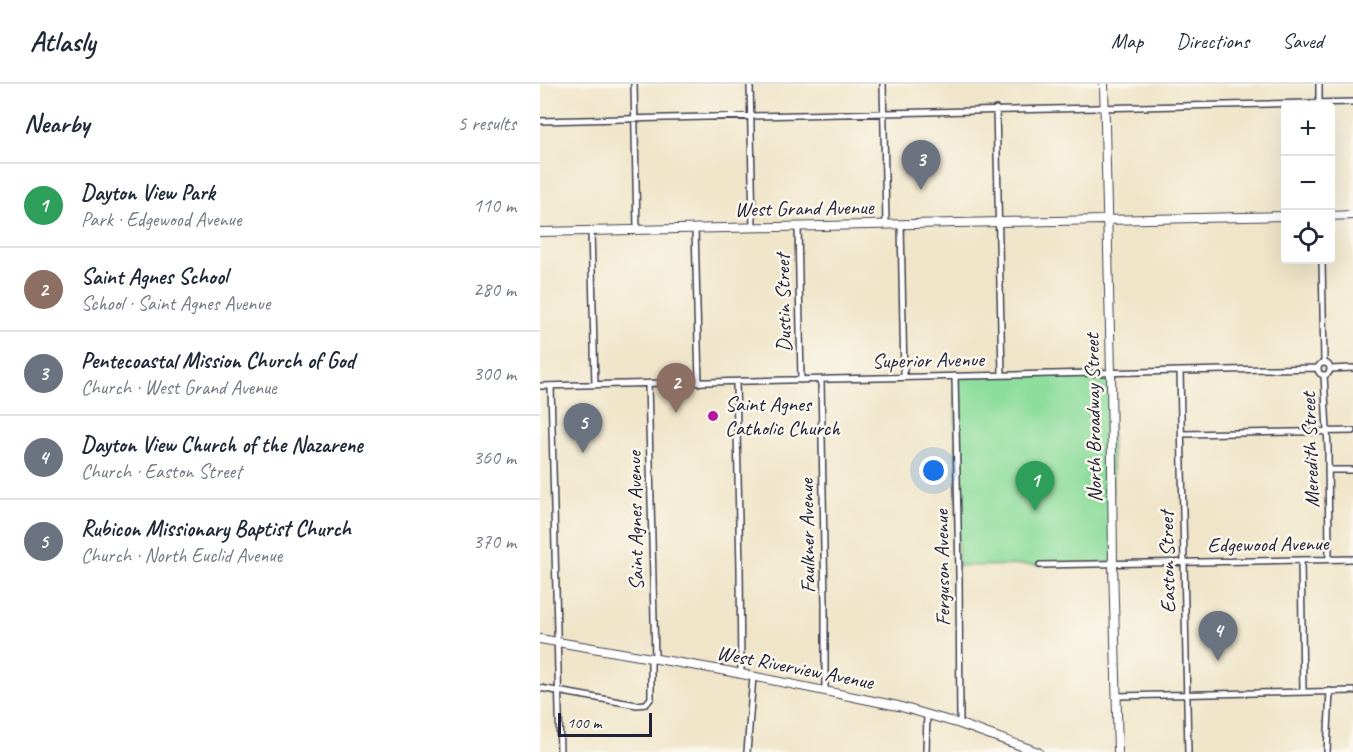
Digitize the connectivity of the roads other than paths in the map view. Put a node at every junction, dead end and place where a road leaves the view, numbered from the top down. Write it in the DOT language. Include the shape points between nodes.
graph roads {
  1 [pos="634,84"];
  2 [pos="750,84"];
  3 [pos="883,84"];
  4 [pos="1104,84"];
  5 [pos="1319,84"];
  6 [pos="1319,102"];
  7 [pos="1353,102"];
  8 [pos="1335,103"];
  9 [pos="1281,105"];
  10 [pos="1104,107"];
  11 [pos="996,109"];
  12 [pos="884,114"];
  13 [pos="751,117"];
  14 [pos="635,119"];
  15 [pos="540,121"];
  16 [pos="1353,215"];
  17 [pos="1281,216"];
  18 [pos="1335,216"];
  19 [pos="1107,220"];
  20 [pos="999,221"];
  21 [pos="886,224"];
  22 [pos="901,224"];
  23 [pos="798,226"];
  24 [pos="753,227"];
  25 [pos="695,228"];
  26 [pos="637,230"];
  27 [pos="591,231"];
  28 [pos="540,232"];
  29 [pos="1322,264"];
  30 [pos="1324,362"];
  31 [pos="1317,368"];
  32 [pos="1353,368"];
  33 [pos="1330,369"];
  34 [pos="1180,371"];
  35 [pos="1111,373"];
  36 [pos="1002,374"];
  37 [pos="1324,375"];
  38 [pos="904,376"];
  39 [pos="955,376"];
  40 [pos="801,380"];
  41 [pos="821,380"];
  42 [pos="736,382"];
  43 [pos="699,383"];
  44 [pos="648,384"];
  45 [pos="595,385"];
  46 [pos="540,386"];
  47 [pos="551,386"];
  48 [pos="1353,430"];
  49 [pos="1326,431"];
  50 [pos="1182,434"];
  51 [pos="1328,470"];
  52 [pos="1353,470"];
  53 [pos="1353,559"];
  54 [pos="1300,560"];
  55 [pos="1329,560"];
  56 [pos="1184,563"];
  57 [pos="1113,564"];
  58 [pos="1040,565"];
  59 [pos="540,639"];
  60 [pos="557,642"];
  61 [pos="653,658"];
  62 [pos="741,674"];
  63 [pos="753,677"];
  64 [pos="540,688"];
  65 [pos="558,691"];
  66 [pos="825,691"];
  67 [pos="1330,691"];
  68 [pos="1353,691"];
  69 [pos="1303,692"];
  70 [pos="1187,694"];
  71 [pos="1117,696"];
  72 [pos="927,714"];
  73 [pos="960,724"];
  74 [pos="1117,749"];
  75 [pos="560,752"];
  76 [pos="747,752"];
  77 [pos="926,752"];
  78 [pos="1038,752"];
  79 [pos="1188,752"];
  80 [pos="1327,752"];
  1 -- 14 [label="street"];
  2 -- 13 [label="street"];
  3 -- 12 [label="street"];
  4 -- 10 [label="street, North Broadway Street"];
  5 -- 6 [label="street"];
  7 -- 8 [label="street"];
  9 -- 10 [label="street"];
  10 -- 11 [label="street"];
  10 -- 19 [label="street, North Broadway Street"];
  11 -- 12 [label="street"];
  11 -- 20 [label="street"];
  12 -- 13 [label="street"];
  12 -- 21 [label="street"];
  13 -- 14 [label="street"];
  13 -- 24 [label="street"];
  14 -- 15 [label="street"];
  14 -- 26 [label="street"];
  16 -- 18 [label="street"];
  17 -- 19 [label="street, West Grand Avenue"];
  19 -- 20 [label="street, West Grand Avenue"];
  19 -- 35 [label="street, North Broadway Street"];
  20 -- 22 [label="street, West Grand Avenue"];
  20 -- 36 [label="street"];
  21 -- 22 [label="street, West Grand Avenue"];
  21 -- 23 [label="street, West Grand Avenue"];
  22 -- 38 [label="street"];
  23 -- 24 [label="street, West Grand Avenue"];
  23 -- 40 [label="street, Dustin Street"];
  24 -- 25 [label="street, West Grand Avenue"];
  25 -- 26 [label="street, West Grand Avenue"];
  25 -- 43 [label="street"];
  26 -- 27 [label="street, West Grand Avenue"];
  27 -- 28 [label="street, West Grand Avenue"];
  27 -- 45 [label="street"];
  29 -- 30 [label="street, Meredith Street"];
  30 -- 31 [label="street"];
  30 -- 33 [label="street"];
  31 -- 34 [label="street, Superior Avenue"];
  31 -- 37 [label="street"];
  32 -- 33 [label="street"];
  33 -- 37 [label="street"];
  34 -- 35 [label="street, Superior Avenue"];
  34 -- 50 [label="street, Easton Street"];
  35 -- 36 [label="street, Superior Avenue"];
  35 -- 57 [label="street, North Broadway Street"];
  36 -- 39 [label="street, Superior Avenue"];
  37 -- 49 [label="street, Meredith Street"];
  38 -- 39 [label="street, Superior Avenue"];
  38 -- 41 [label="street, Superior Avenue"];
  39 -- 73 [label="street, Ferguson Avenue"];
  40 -- 41 [label="street, Superior Avenue"];
  40 -- 42 [label="street, Superior Avenue"];
  41 -- 66 [label="street, Faulkner Avenue"];
  42 -- 43 [label="street, Superior Avenue"];
  42 -- 62 [label="street"];
  43 -- 44 [label="street, Superior Avenue"];
  44 -- 45 [label="street, Superior Avenue"];
  44 -- 61 [label="street, Saint Agnes Avenue"];
  45 -- 47 [label="street, Superior Avenue"];
  46 -- 47 [label="street, Superior Avenue"];
  47 -- 60 [label="street"];
  48 -- 49 [label="street"];
  49 -- 50 [label="street"];
  49 -- 51 [label="street, Meredith Street"];
  50 -- 56 [label="street, Easton Street"];
  51 -- 52 [label="street"];
  51 -- 55 [label="street, Meredith Street"];
  53 -- 55 [label="street, Edgewood Avenue"];
  54 -- 55 [label="street, Edgewood Avenue"];
  54 -- 56 [label="street, Edgewood Avenue"];
  54 -- 69 [label="street"];
  56 -- 57 [label="street, Edgewood Avenue"];
  56 -- 70 [label="street, Easton Street"];
  57 -- 58 [label="street, Edgewood Avenue"];
  57 -- 71 [label="street, North Broadway Street"];
  59 -- 60 [label="street, West Riverview Avenue"];
  60 -- 61 [label="street, West Riverview Avenue"];
  60 -- 65 [label="street"];
  61 -- 62 [label="street, West Riverview Avenue"];
  61 -- 65 [label="street, Saint Agnes Avenue" via="651,698 646,704"];
  62 -- 63 [label="street, West Riverview Avenue"];
  63 -- 66 [label="street, West Riverview Avenue"];
  63 -- 76 [label="street"];
  64 -- 65 [label="street"];
  65 -- 75 [label="street"];
  66 -- 72 [label="street, West Riverview Avenue"];
  67 -- 68 [label="street"];
  67 -- 69 [label="street"];
  67 -- 80 [label="street"];
  69 -- 70 [label="street"];
  70 -- 71 [label="street"];
  70 -- 79 [label="street, Easton Street"];
  71 -- 74 [label="street, North Broadway Street"];
  72 -- 73 [label="street, West Riverview Avenue"];
  72 -- 77 [label="street"];
  73 -- 78 [label="street, West Riverview Avenue"];
}
